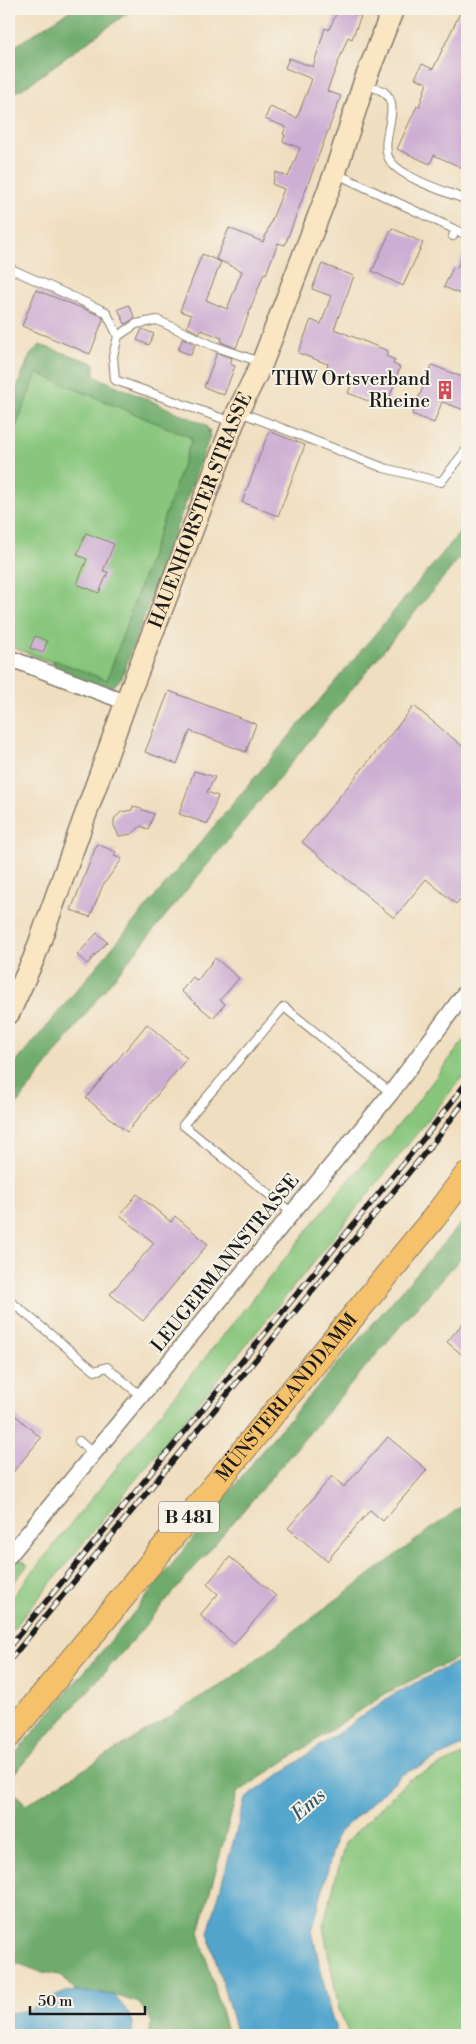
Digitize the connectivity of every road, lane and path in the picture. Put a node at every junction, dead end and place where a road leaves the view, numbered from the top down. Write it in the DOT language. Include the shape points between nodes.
graph roads {
  1 [pos="393,9"];
  2 [pos="364,83"];
  3 [pos="335,173"];
  4 [pos="467,200"];
  5 [pos="467,235"];
  6 [pos="9,268"];
  7 [pos="118,336"];
  8 [pos="262,363"];
  9 [pos="236,417"];
  10 [pos="467,449"];
  11 [pos="9,658"];
  12 [pos="126,702"];
  13 [pos="467,990"];
  14 [pos="9,1013"];
  15 [pos="391,1093"];
  16 [pos="467,1174"];
  17 [pos="467,1192"];
  18 [pos="292,1213"];
  19 [pos="434,1219"];
  20 [pos="9,1300"];
  21 [pos="142,1396"];
  22 [pos="79,1441"];
  23 [pos="94,1454"];
  24 [pos="9,1556"];
  25 [pos="9,1736"];
  1 -- 2 [label="street, HAUENHORSTER STRASSE"];
  2 -- 3 [label="street, HAUENHORSTER STRASSE"];
  2 -- 4 [label="lane" via="385,93 391,101 392,116 386,134 386,154 391,162 401,173"];
  3 -- 5 [label="lane" via="454,233"];
  3 -- 8 [label="street, HAUENHORSTER STRASSE"];
  6 -- 7 [label="lane" via="106,312"];
  7 -- 8 [label="lane" via="136,324 157,320"];
  7 -- 9 [label="lane" via="113,356 115,380"];
  8 -- 9 [label="street, HAUENHORSTER STRASSE"];
  9 -- 10 [label="lane" via="384,468 441,482"];
  9 -- 12 [label="street, HAUENHORSTER STRASSE"];
  11 -- 12 [label="street"];
  12 -- 14 [label="street, HAUENHORSTER STRASSE" via="34,958"];
  13 -- 15 [label="street, LEUGERMANNSTRASSE"];
  15 -- 18 [label="street, LEUGERMANNSTRASSE"];
  15 -- 18 [label="lane" via="284,1007 183,1125"];
  16 -- 19 [label="main road, MÜNSTERLANDDAMM / B 481"];
  17 -- 19 [label="street"];
  18 -- 21 [label="street, LEUGERMANNSTRASSE"];
  19 -- 25 [label="main road, MÜNSTERLANDDAMM / B 481"];
  20 -- 21 [label="lane" via="95,1371 107,1367"];
  21 -- 23 [label="street, LEUGERMANNSTRASSE"];
  22 -- 23 [label="lane"];
  23 -- 24 [label="street, LEUGERMANNSTRASSE"];
}
